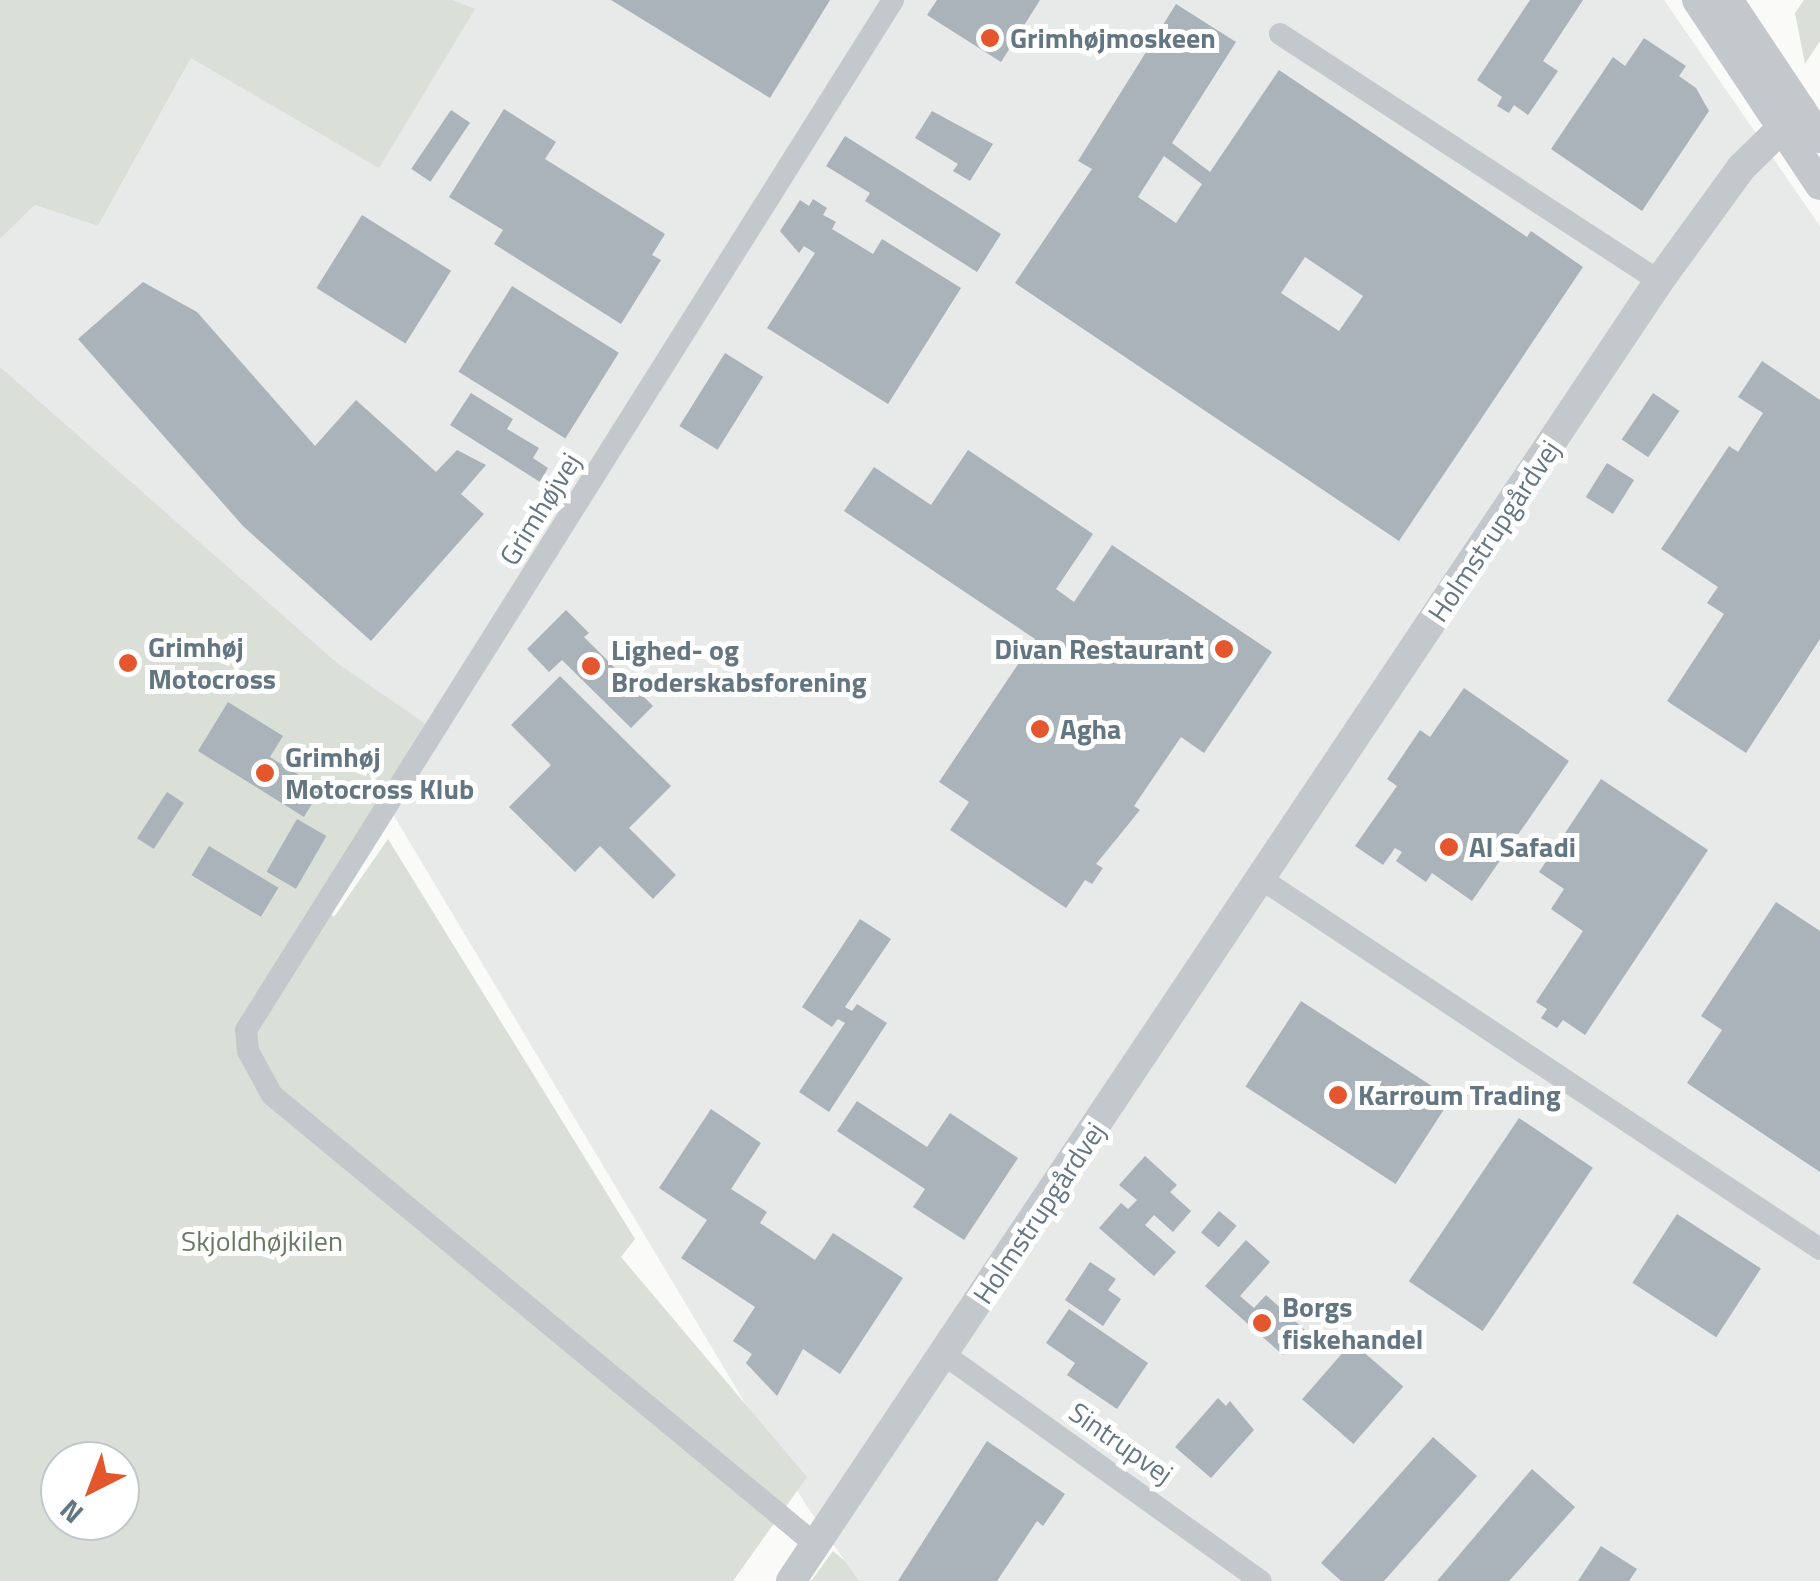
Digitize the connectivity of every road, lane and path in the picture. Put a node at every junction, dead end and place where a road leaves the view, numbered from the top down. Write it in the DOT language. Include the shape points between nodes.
graph roads {
  1 [pos="893,0"];
  2 [pos="1698,0"];
  3 [pos="1728,0"];
  4 [pos="1280,34"];
  5 [pos="1791,120"];
  6 [pos="1820,138"];
  7 [pos="1820,186"];
  8 [pos="1659,280"];
  9 [pos="1262,880"];
  10 [pos="1820,1249"];
  11 [pos="945,1355"];
  12 [pos="816,1545"];
  13 [pos="791,1581"];
  14 [pos="1261,1581"];
  1 -- 12 [label="street, Grimhøjvej" via="246,1030 248,1050 272,1095 292,1114"];
  2 -- 5 [label="street"];
  3 -- 5 [label="street"];
  4 -- 8 [label="street"];
  5 -- 6 [label="street"];
  5 -- 7 [label="street"];
  5 -- 8 [label="street, Holmstrupgårdvej" via="1741,168"];
  8 -- 9 [label="street, Holmstrupgårdvej"];
  9 -- 10 [label="street"];
  9 -- 11 [label="street, Holmstrupgårdvej"];
  11 -- 12 [label="street, Holmstrupgårdvej"];
  11 -- 14 [label="street, Sintrupvej"];
  12 -- 13 [label="street, Holmstrupgårdvej"];
}
